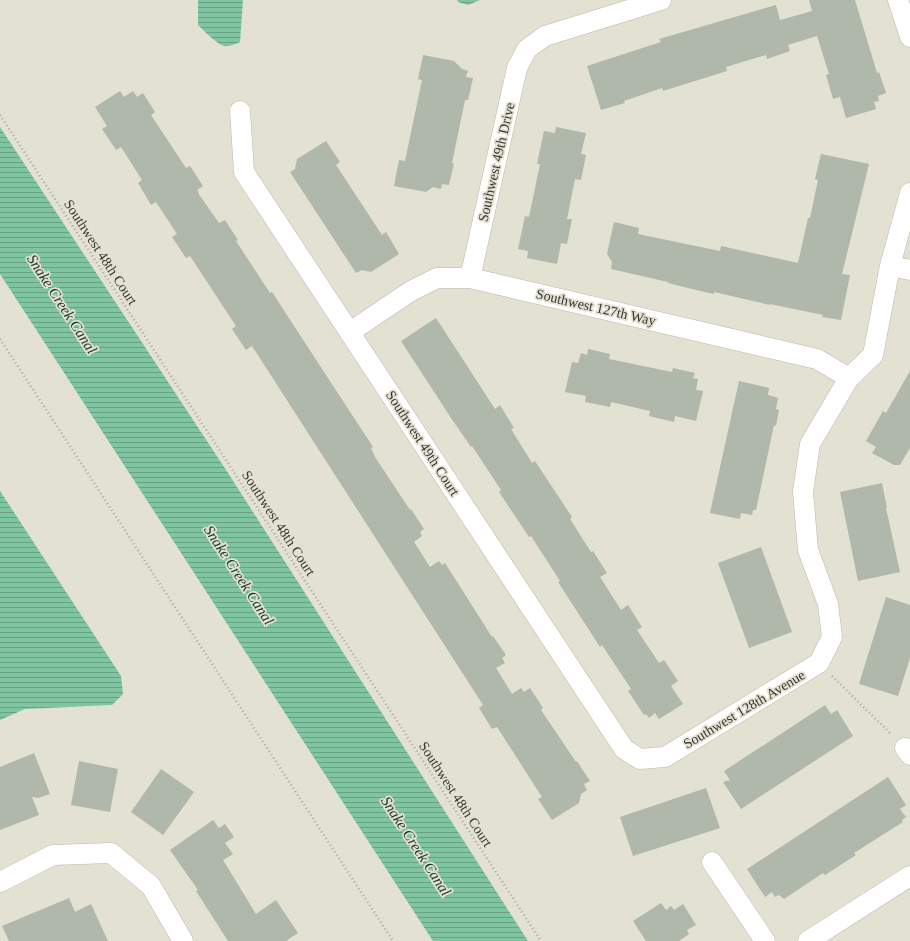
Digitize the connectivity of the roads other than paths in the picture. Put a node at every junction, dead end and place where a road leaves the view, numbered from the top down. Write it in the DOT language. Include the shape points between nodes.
graph roads {
  1 [pos="661,0"];
  2 [pos="898,0"];
  3 [pos="910,37"];
  4 [pos="240,111"];
  5 [pos="910,193"];
  6 [pos="890,266"];
  7 [pos="910,270"];
  8 [pos="470,278"];
  9 [pos="350,332"];
  10 [pos="849,378"];
  11 [pos="640,759"];
  12 [pos="712,862"];
  13 [pos="910,876"];
  14 [pos="0,882"];
  15 [pos="183,941"];
  16 [pos="765,941"];
  17 [pos="808,941"];
  1 -- 8 [label="street, Southwest 49th Drive" via="545,36 527,49 517,68"];
  2 -- 3 [label="street"];
  4 -- 9 [label="street, Southwest 49th Court" via="244,172"];
  5 -- 6 [label="street"];
  6 -- 7 [label="street"];
  6 -- 10 [label="street" via="873,355"];
  8 -- 9 [label="street, Southwest 127th Way" via="437,278 411,291"];
  8 -- 10 [label="street, Southwest 127th Way" via="817,359"];
  9 -- 11 [label="street, Southwest 49th Court" via="624,749"];
  10 -- 11 [label="street, Southwest 128th Avenue" via="810,444 803,492 808,550 828,604 832,637 819,663 665,757"];
  12 -- 16 [label="street"];
  13 -- 17 [label="street"];
  14 -- 15 [label="street" via="53,855 111,853 151,886"];
}
